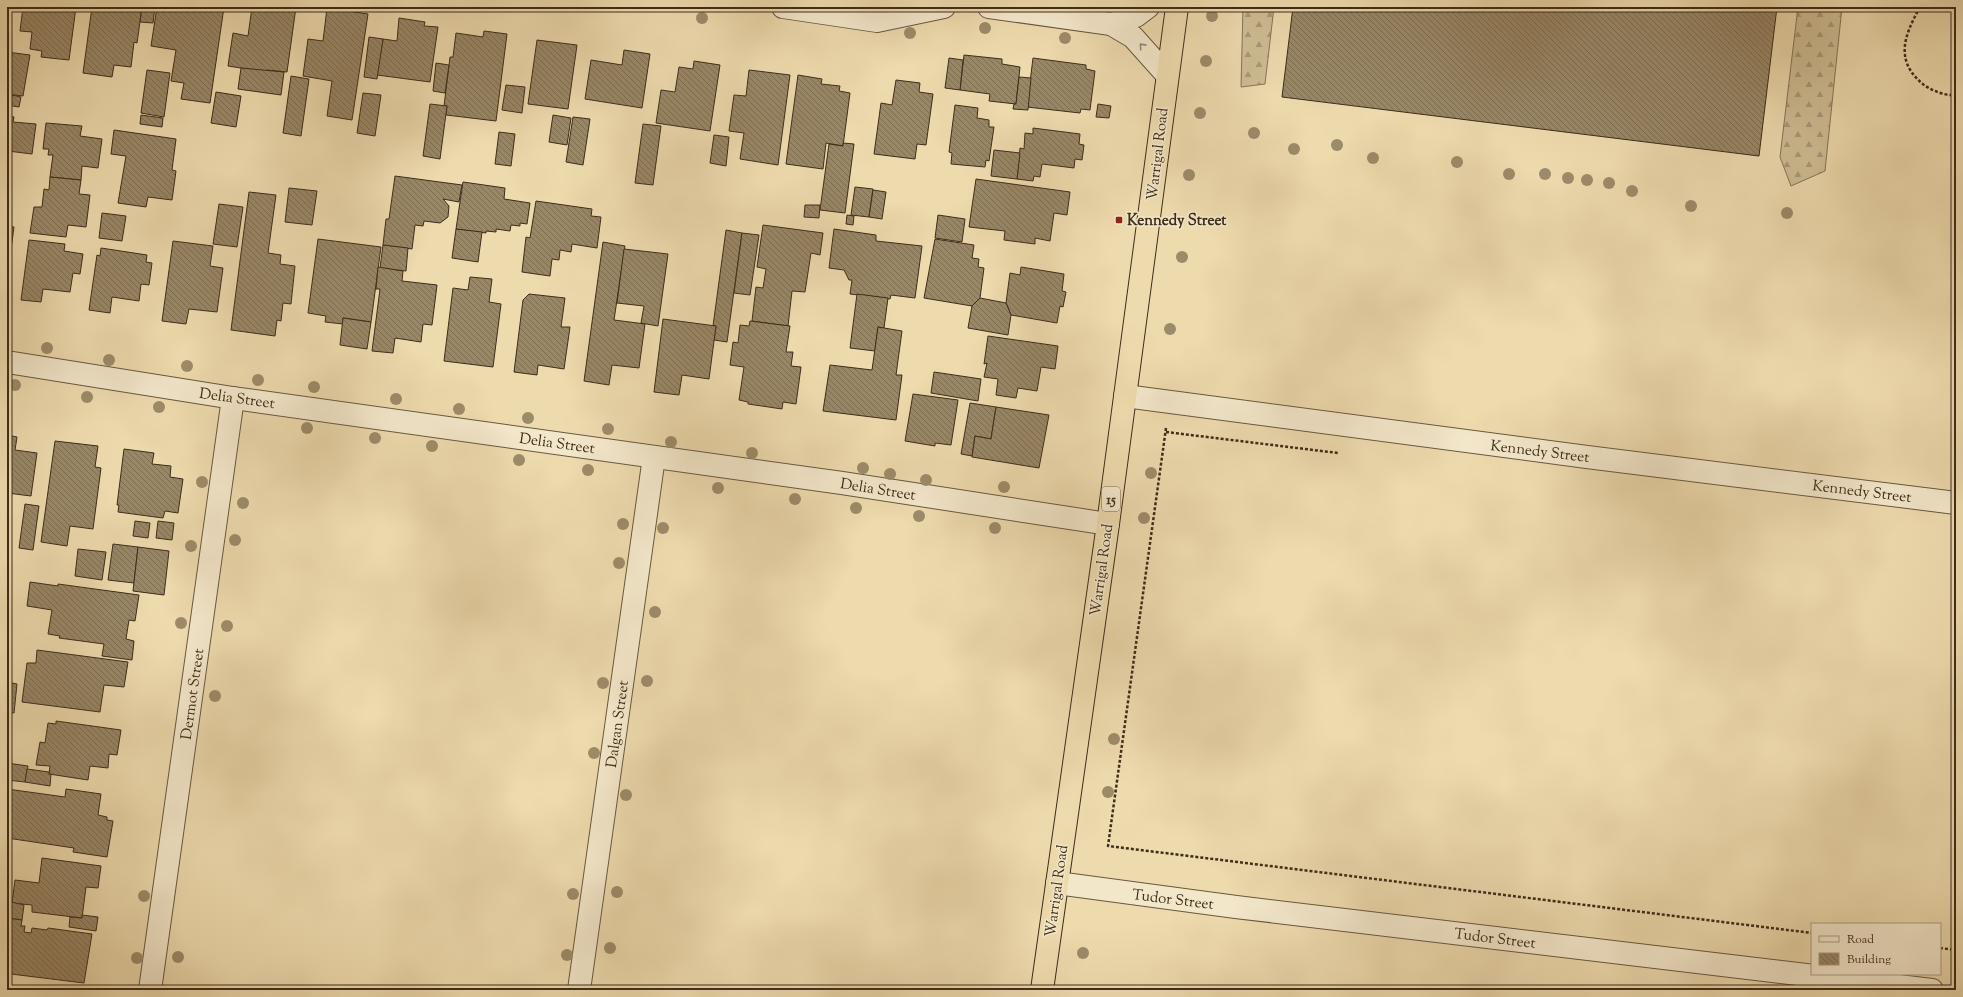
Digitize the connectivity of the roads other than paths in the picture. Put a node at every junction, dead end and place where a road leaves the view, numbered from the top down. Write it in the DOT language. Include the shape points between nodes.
graph roads {
  1 [pos="783,7"];
  2 [pos="944,7"];
  3 [pos="989,7"];
  4 [pos="1148,7"];
  5 [pos="1177,7"];
  6 [pos="1111,24"];
  7 [pos="1167,75"];
  8 [pos="7,362"];
  9 [pos="1126,396"];
  10 [pos="233,398"];
  11 [pos="654,457"];
  12 [pos="1956,502"];
  13 [pos="1108,524"];
  14 [pos="1057,884"];
  15 [pos="150,990"];
  16 [pos="579,990"];
  17 [pos="1042,990"];
  18 [pos="1932,990"];
  1 -- 2 [label="street" via="877,21"];
  3 -- 6 [label="street"];
  4 -- 6 [label="street" via="1136,16"];
  5 -- 7 [label="highway, Warrigal Road / 15"];
  7 -- 6 [label="street, one-way" via="1133,37"];
  7 -- 9 [label="highway, Warrigal Road / 15"];
  8 -- 10 [label="street, Delia Street"];
  9 -- 12 [label="street, Kennedy Street" via="1571,455"];
  9 -- 13 [label="highway, Warrigal Road / 15"];
  10 -- 11 [label="street, Delia Street"];
  10 -- 15 [label="street, Dermot Street"];
  11 -- 13 [label="street, Delia Street"];
  11 -- 16 [label="street, Dalgan Street"];
  13 -- 14 [label="highway, Warrigal Road / 15"];
  14 -- 17 [label="highway, Warrigal Road / 15"];
  14 -- 18 [label="street, Tudor Street"];
}
